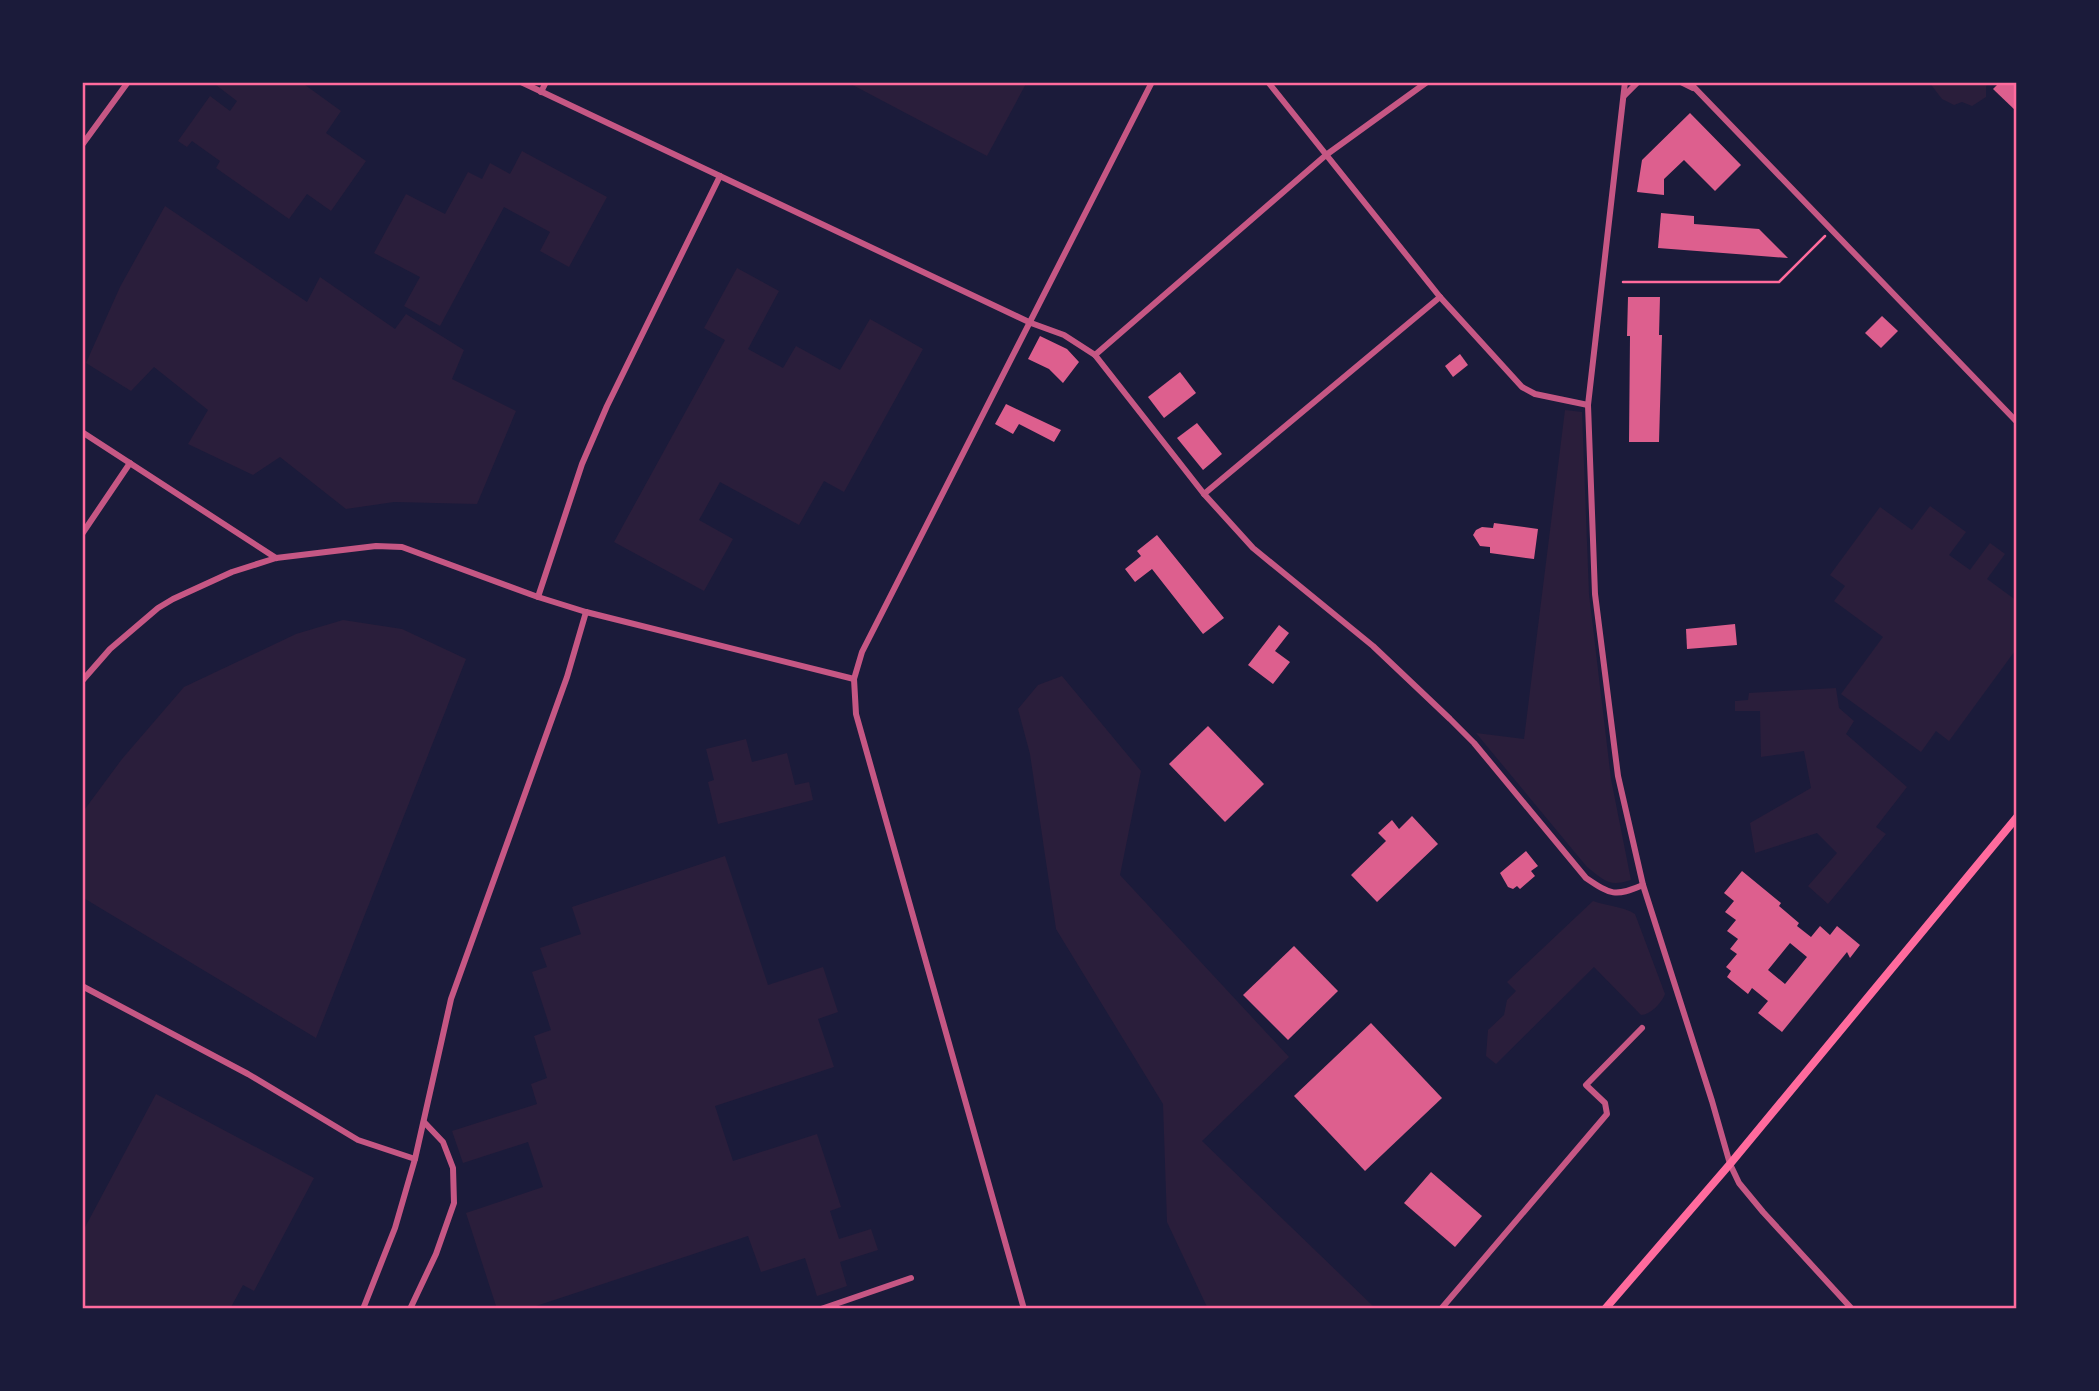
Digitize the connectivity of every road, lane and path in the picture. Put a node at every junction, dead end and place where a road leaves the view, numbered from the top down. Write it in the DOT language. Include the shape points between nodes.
graph roads {
  1 [pos="128,82"];
  2 [pos="522,82"];
  3 [pos="546,82"];
  4 [pos="1152,82"];
  5 [pos="1427,82"];
  6 [pos="1625,82"];
  7 [pos="1638,82"];
  8 [pos="1681,82"];
  9 [pos="1689,82"];
  10 [pos="1270,83"];
  11 [pos="1698,90"];
  12 [pos="541,92"];
  13 [pos="1622,97"];
  14 [pos="82,145"];
  15 [pos="1326,155"];
  16 [pos="720,176"];
  17 [pos="1830,231"];
  18 [pos="1623,282"];
  19 [pos="1440,297"];
  20 [pos="1031,323"];
  21 [pos="1095,355"];
  22 [pos="1588,405"];
  23 [pos="2017,422"];
  24 [pos="82,432"];
  25 [pos="130,463"];
  26 [pos="1204,494"];
  27 [pos="82,534"];
  28 [pos="276,558"];
  29 [pos="538,597"];
  30 [pos="586,612"];
  31 [pos="854,679"];
  32 [pos="82,681"];
  33 [pos="2017,817"];
  34 [pos="1643,885"];
  35 [pos="82,986"];
  36 [pos="1642,1028"];
  37 [pos="424,1122"];
  38 [pos="415,1159"];
  39 [pos="1730,1164"];
  40 [pos="911,1278"];
  41 [pos="363,1309"];
  42 [pos="410,1309"];
  43 [pos="821,1309"];
  44 [pos="1024,1309"];
  45 [pos="1441,1309"];
  46 [pos="1605,1309"];
  47 [pos="1852,1309"];
  1 -- 14 [label="street"];
  2 -- 12 [label="street"];
  3 -- 12 [label="street"];
  4 -- 20 [label="street"];
  5 -- 15 [label="street"];
  6 -- 13 [label="street"];
  7 -- 13 [label="street"];
  8 -- 11 [label="street"];
  9 -- 11 [label="street"];
  10 -- 15 [label="street"];
  11 -- 17 [label="street"];
  12 -- 16 [label="street"];
  13 -- 22 [label="street"];
  15 -- 19 [label="street"];
  15 -- 21 [label="street"];
  16 -- 20 [label="street"];
  16 -- 29 [label="street" via="602,417"];
  17 -- 18 [label="path" via="1779,282"];
  17 -- 23 [label="street"];
  19 -- 22 [label="street" via="1522,387"];
  19 -- 26 [label="street"];
  20 -- 21 [label="street" via="1064,335"];
  20 -- 31 [label="street" via="862,652"];
  21 -- 26 [label="street"];
  22 -- 34 [label="street" via="1595,594 1618,776"];
  24 -- 25 [label="street"];
  25 -- 27 [label="street"];
  25 -- 28 [label="street"];
  26 -- 34 [label="street" via="1253,548 1373,646 1466,735 1586,878 1606,892 1620,894"];
  28 -- 29 [label="street" via="402,547"];
  28 -- 32 [label="street" via="232,572 158,608 110,649"];
  29 -- 30 [label="street"];
  30 -- 31 [label="street"];
  30 -- 37 [label="street" via="451,999"];
  31 -- 44 [label="street" via="856,714"];
  33 -- 39 [label="main road"];
  34 -- 39 [label="street"];
  35 -- 38 [label="street" via="248,1074 358,1140"];
  36 -- 45 [label="street" via="1586,1085 1605,1103 1607,1114"];
  37 -- 38 [label="street"];
  37 -- 42 [label="street" via="443,1142 453,1168 454,1203"];
  38 -- 41 [label="street" via="396,1228"];
  39 -- 46 [label="main road"];
  39 -- 47 [label="street" via="1763,1212"];
  40 -- 43 [label="street"];
}
